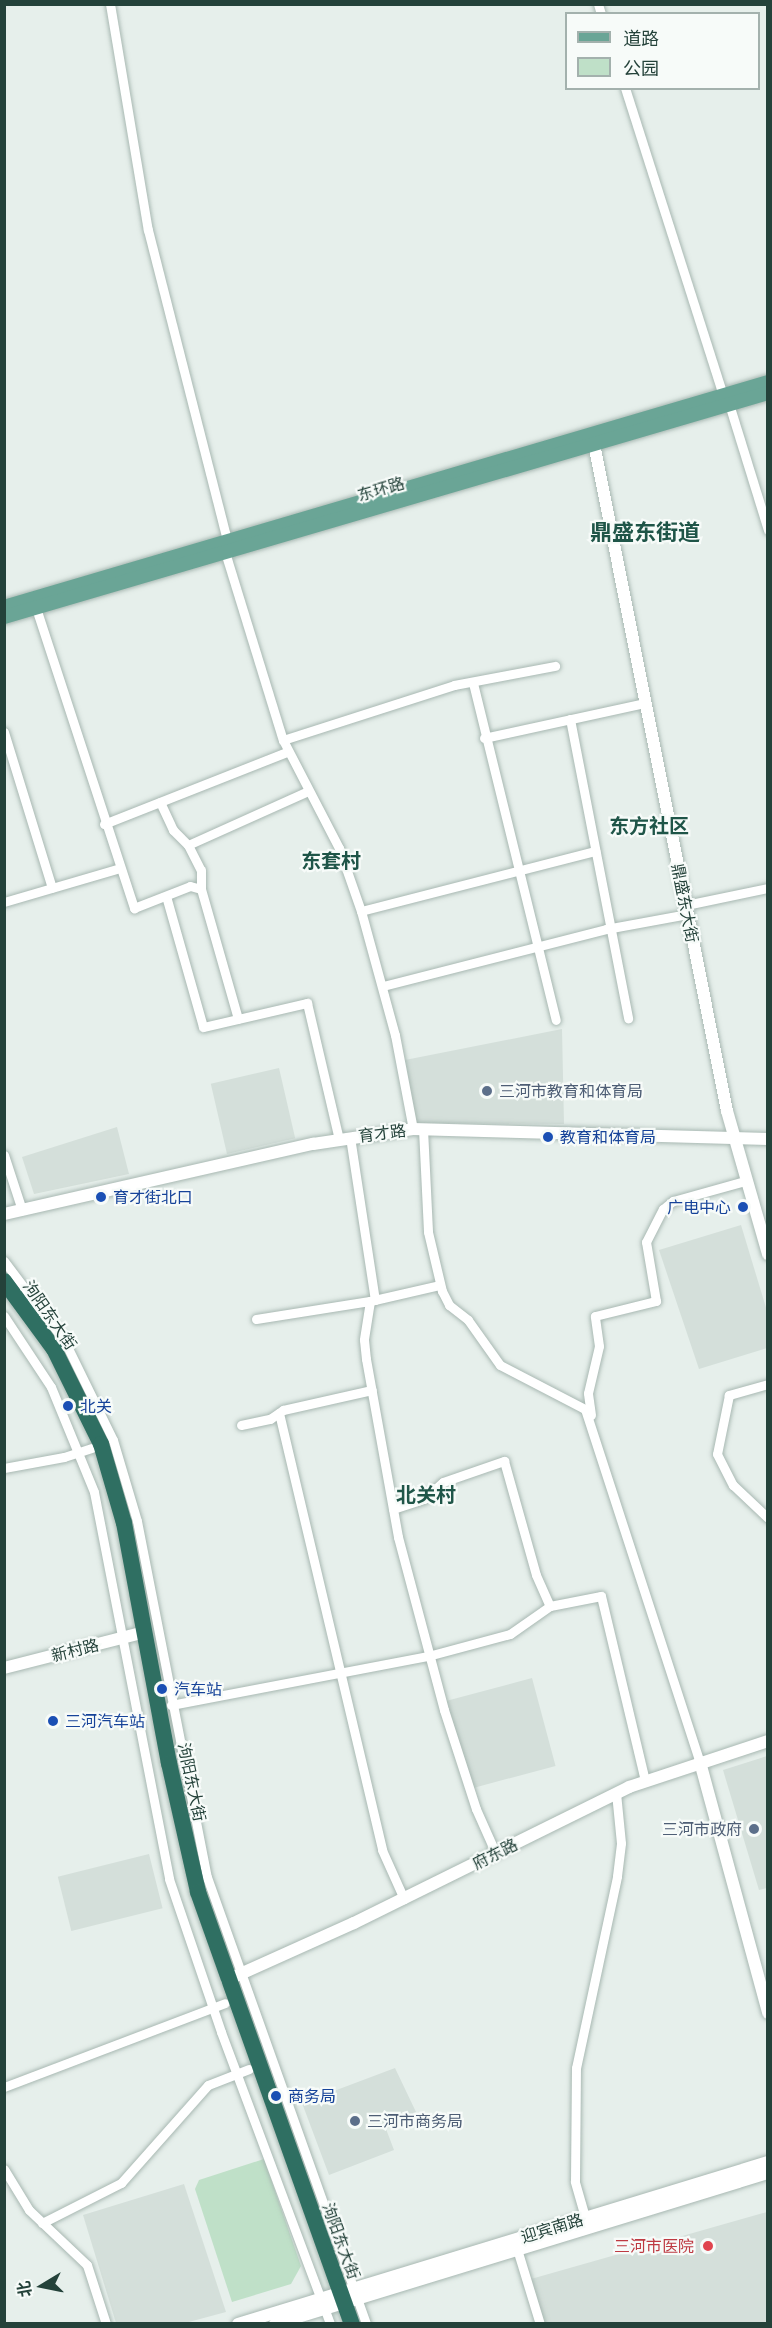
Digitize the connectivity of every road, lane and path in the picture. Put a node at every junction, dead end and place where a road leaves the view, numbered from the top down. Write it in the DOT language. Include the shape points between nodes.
graph roads {
  1 [pos="110,4"];
  2 [pos="626,90"];
  3 [pos="768,382"];
  4 [pos="768,393"];
  5 [pos="726,399"];
  6 [pos="594,444"];
  7 [pos="768,530"];
  8 [pos="227,548"];
  9 [pos="4,606"];
  10 [pos="36,608"];
  11 [pos="4,617"];
  12 [pos="555,666"];
  13 [pos="473,683"];
  14 [pos="645,703"];
  15 [pos="570,719"];
  16 [pos="4,732"];
  17 [pos="484,738"];
  18 [pos="283,740"];
  19 [pos="287,752"];
  20 [pos="308,791"];
  21 [pos="160,802"];
  22 [pos="104,824"];
  23 [pos="188,845"];
  24 [pos="595,851"];
  25 [pos="120,868"];
  26 [pos="517,871"];
  27 [pos="52,888"];
  28 [pos="768,888"];
  29 [pos="201,889"];
  30 [pos="166,896"];
  31 [pos="4,902"];
  32 [pos="687,909"];
  33 [pos="361,911"];
  34 [pos="610,929"];
  35 [pos="537,947"];
  36 [pos="383,986"];
  37 [pos="628,1018"];
  38 [pos="238,1019"];
  39 [pos="556,1020"];
  40 [pos="418,1129"];
  41 [pos="344,1138"];
  42 [pos="734,1138"];
  43 [pos="768,1139"];
  44 [pos="4,1155"];
  45 [pos="746,1181"];
  46 [pos="22,1210"];
  47 [pos="4,1214"];
  48 [pos="768,1254"];
  49 [pos="4,1261"];
  50 [pos="4,1281"];
  51 [pos="440,1285"];
  52 [pos="4,1298"];
  53 [pos="372,1301"];
  54 [pos="4,1316"];
  55 [pos="256,1319"];
  56 [pos="768,1384"];
  57 [pos="372,1390"];
  58 [pos="279,1413"];
  59 [pos="591,1420"];
  60 [pos="241,1425"];
  61 [pos="86,1450"];
  62 [pos="4,1468"];
  63 [pos="393,1509"];
  64 [pos="768,1518"];
  65 [pos="550,1606"];
  66 [pos="134,1635"];
  67 [pos="428,1656"];
  68 [pos="4,1668"];
  69 [pos="339,1675"];
  70 [pos="171,1705"];
  71 [pos="768,1741"];
  72 [pos="700,1761"];
  73 [pos="645,1780"];
  74 [pos="616,1793"];
  75 [pos="496,1854"];
  76 [pos="404,1899"];
  77 [pos="233,1977"];
  78 [pos="218,2005"];
  79 [pos="768,2013"];
  80 [pos="243,2072"];
  81 [pos="4,2087"];
  82 [pos="768,2162"];
  83 [pos="4,2169"];
  84 [pos="768,2173"];
  85 [pos="585,2217"];
  86 [pos="42,2223"];
  87 [pos="517,2250"];
  88 [pos="338,2299"];
  89 [pos="106,2324"];
  90 [pos="238,2324"];
  91 [pos="275,2324"];
  92 [pos="330,2324"];
  93 [pos="341,2324"];
  94 [pos="352,2324"];
  95 [pos="366,2324"];
  96 [pos="540,2324"];
  1 -- 8 [label="street" via="148,230"];
  2 -- 5 [label="street"];
  3 -- 5 [label="main road, 东环路"];
  4 -- 5 [label="main road, 东环路"];
  5 -- 6 [label="main road, 东环路"];
  5 -- 7 [label="street"];
  5 -- 8 [label="main road, 东环路"];
  6 -- 8 [label="main road, 东环路"];
  6 -- 14 [label="main road, 鼎盛东大街"];
  8 -- 9 [label="main road, 东环路"];
  8 -- 10 [label="main road, 东环路"];
  8 -- 18 [label="street"];
  10 -- 11 [label="main road, 东环路"];
  10 -- 22 [label="street"];
  12 -- 13 [label="street"];
  13 -- 17 [label="street"];
  13 -- 18 [label="street" via="454,685"];
  14 -- 15 [label="street"];
  14 -- 32 [label="main road, 鼎盛东大街"];
  15 -- 17 [label="street"];
  15 -- 24 [label="street"];
  16 -- 27 [label="street"];
  17 -- 26 [label="street"];
  18 -- 19 [label="street"];
  19 -- 20 [label="street"];
  19 -- 21 [label="street"];
  20 -- 23 [label="street"];
  20 -- 33 [label="street" via="339,848"];
  21 -- 22 [label="street"];
  21 -- 23 [label="street" via="173,830"];
  22 -- 25 [label="street"];
  23 -- 29 [label="street" via="201,870"];
  24 -- 26 [label="street"];
  24 -- 34 [label="street"];
  25 -- 27 [label="street"];
  25 -- 30 [label="street" via="134,908"];
  26 -- 33 [label="street"];
  26 -- 35 [label="street"];
  27 -- 31 [label="street"];
  28 -- 32 [label="street"];
  29 -- 30 [label="street" via="190,886"];
  29 -- 38 [label="street"];
  30 -- 38 [label="street" via="203,1027"];
  32 -- 34 [label="street"];
  32 -- 42 [label="main road, 鼎盛东大街"];
  33 -- 36 [label="street"];
  34 -- 35 [label="street"];
  34 -- 37 [label="street"];
  35 -- 36 [label="street"];
  35 -- 39 [label="street"];
  36 -- 40 [label="street"];
  38 -- 41 [label="street" via="307,1003"];
  40 -- 41 [label="main road, 育才路"];
  40 -- 42 [label="main road, 育才路"];
  40 -- 51 [label="street" via="428,1232"];
  41 -- 46 [label="main road, 育才路"];
  41 -- 53 [label="street"];
  42 -- 43 [label="main road, 育才路"];
  42 -- 45 [label="main road, 鼎盛东大街"];
  44 -- 46 [label="street"];
  45 -- 48 [label="main road, 鼎盛东大街"];
  45 -- 59 [label="street" via="673,1201 663,1209 646,1242 656,1301 595,1316 599,1346 588,1393"];
  46 -- 47 [label="main road, 育才路"];
  49 -- 70 [label="street" via="65,1342 114,1440 137,1521"];
  50 -- 66 [label="highway, 泃阳东大街" via="54,1349 101,1444 122,1514"];
  51 -- 53 [label="street"];
  51 -- 59 [label="street" via="449,1305 468,1320 500,1365 578,1403"];
  52 -- 61 [label="highway, 泃阳东大街" via="56,1372"];
  53 -- 55 [label="street"];
  53 -- 57 [label="street" via="364,1340"];
  54 -- 61 [label="street" via="51,1387"];
  56 -- 64 [label="street" via="729,1395 717,1454 733,1485"];
  57 -- 58 [label="street"];
  57 -- 63 [label="street"];
  58 -- 60 [label="street" via="270,1419"];
  58 -- 69 [label="street"];
  59 -- 72 [label="street"];
  61 -- 62 [label="street"];
  61 -- 66 [label="highway, 泃阳东大街" via="114,1526"];
  63 -- 65 [label="street" via="424,1498 443,1482 504,1461 536,1575"];
  63 -- 67 [label="street"];
  65 -- 67 [label="street" via="510,1634"];
  65 -- 73 [label="street" via="601,1596"];
  66 -- 68 [label="main road, 新村路"];
  66 -- 77 [label="highway, 泃阳东大街" via="191,1864"];
  66 -- 78 [label="highway, 泃阳东大街" via="181,1867"];
  67 -- 69 [label="street"];
  67 -- 75 [label="street" via="476,1809"];
  69 -- 70 [label="street"];
  69 -- 76 [label="street" via="382,1850"];
  70 -- 77 [label="street" via="205,1869"];
  71 -- 72 [label="main road, 府东路"];
  72 -- 73 [label="main road, 府东路"];
  72 -- 79 [label="main road"];
  73 -- 74 [label="main road, 府东路"];
  74 -- 75 [label="main road, 府东路"];
  74 -- 85 [label="street" via="621,1843 618,1876 576,2068 575,2181"];
  75 -- 76 [label="main road, 府东路"];
  76 -- 77 [label="main road, 府东路"];
  77 -- 88 [label="highway, 泃阳东大街"];
  78 -- 80 [label="highway, 泃阳东大街"];
  78 -- 81 [label="street"];
  80 -- 86 [label="street" via="208,2085 120,2183"];
  80 -- 88 [label="highway, 泃阳东大街"];
  82 -- 85 [label="main road, 迎宾南路"];
  83 -- 86 [label="street" via="29,2210"];
  84 -- 87 [label="main road, 迎宾南路"];
  85 -- 88 [label="main road, 迎宾南路"];
  86 -- 89 [label="street" via="87,2265"];
  87 -- 88 [label="main road, 迎宾南路"];
  87 -- 96 [label="street"];
  88 -- 90 [label="main road"];
  88 -- 91 [label="main road"];
  88 -- 92 [label="street"];
  88 -- 93 [label="highway"];
  88 -- 94 [label="highway"];
  88 -- 95 [label="street"];
}
